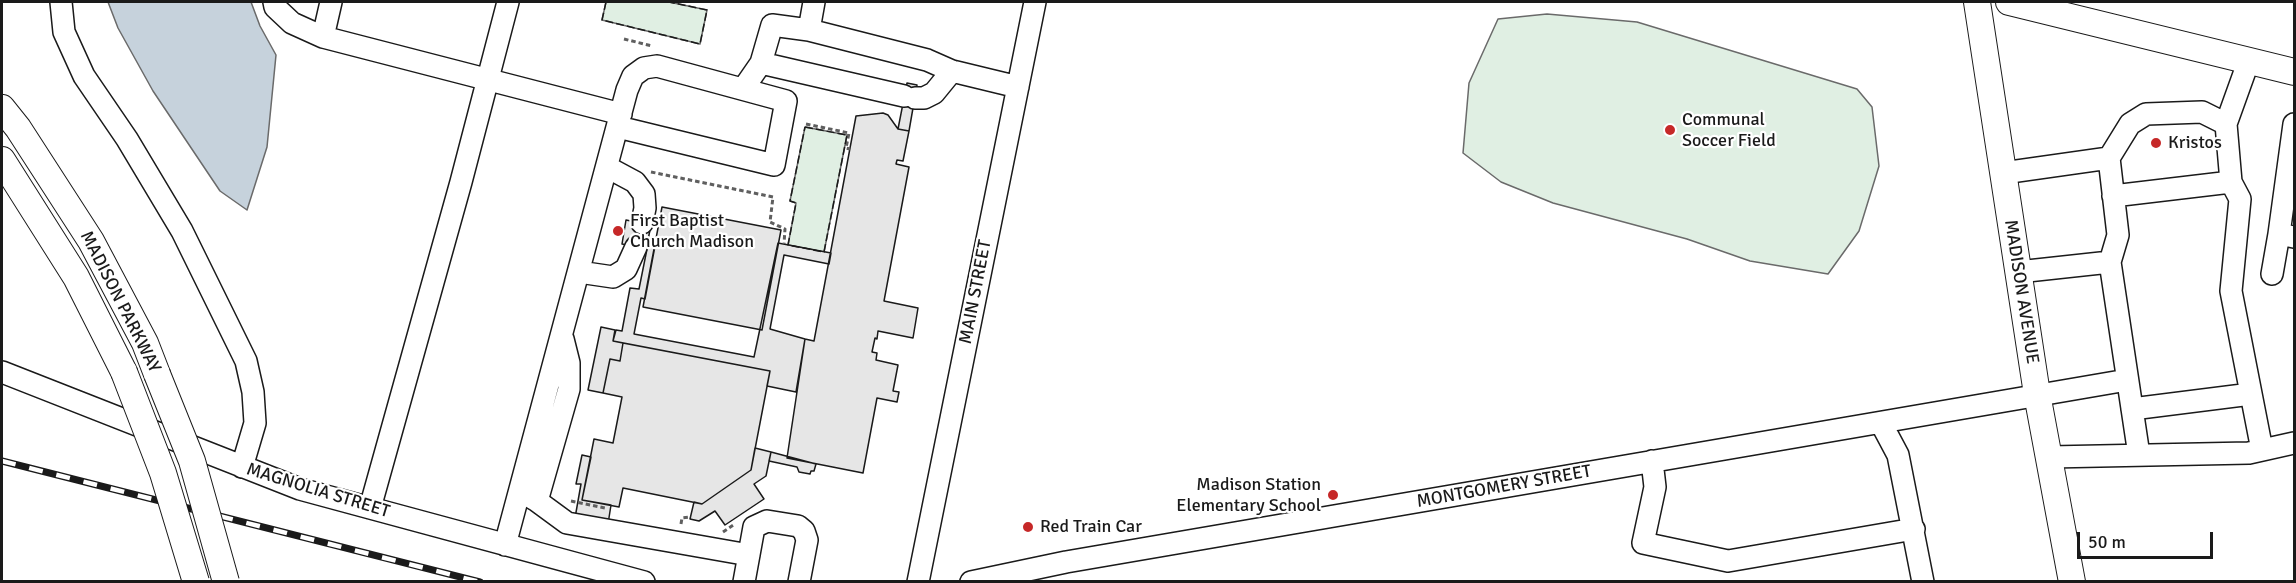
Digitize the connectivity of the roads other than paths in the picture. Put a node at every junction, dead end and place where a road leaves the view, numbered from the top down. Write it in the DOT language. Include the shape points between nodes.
graph roads {
  1 [pos="60,2"];
  2 [pos="274,2"];
  3 [pos="331,2"];
  4 [pos="508,2"];
  5 [pos="814,2"];
  6 [pos="1035,2"];
  7 [pos="1977,2"];
  8 [pos="2009,2"];
  9 [pos="809,30"];
  10 [pos="323,38"];
  11 [pos="2249,60"];
  12 [pos="761,63"];
  13 [pos="952,71"];
  14 [pos="2295,72"];
  15 [pos="486,79"];
  16 [pos="1018,87"];
  17 [pos="743,89"];
  18 [pos="2,108"];
  19 [pos="620,120"];
  20 [pos="2226,124"];
  21 [pos="2295,124"];
  22 [pos="2109,158"];
  23 [pos="2,160"];
  24 [pos="607,167"];
  25 [pos="2003,173"];
  26 [pos="2231,182"];
  27 [pos="2113,196"];
  28 [pos="642,223"];
  29 [pos="2287,236"];
  30 [pos="636,247"];
  31 [pos="2110,262"];
  32 [pos="579,272"];
  33 [pos="2018,272"];
  34 [pos="2272,274"];
  35 [pos="2,372"];
  36 [pos="2127,380"];
  37 [pos="2037,394"];
  38 [pos="2251,394"];
  39 [pos="2132,408"];
  40 [pos="1881,423"];
  41 [pos="2295,443"];
  42 [pos="2262,450"];
  43 [pos="2139,455"];
  44 [pos="2050,457"];
  45 [pos="1652,461"];
  46 [pos="242,467"];
  47 [pos="528,496"];
  48 [pos="370,508"];
  49 [pos="1914,529"];
  50 [pos="505,545"];
  51 [pos="749,555"];
  52 [pos="196,582"];
  53 [pos="226,582"];
  54 [pos="644,582"];
  55 [pos="744,582"];
  56 [pos="799,582"];
  57 [pos="918,582"];
  58 [pos="971,582"];
  59 [pos="1923,582"];
  60 [pos="2072,582"];
  1 -- 46 [label="street" via="64,32 84,76 128,139 182,231 246,361 255,423"];
  2 -- 10 [label="street" via="292,23"];
  3 -- 10 [label="street"];
  4 -- 15 [label="street"];
  5 -- 9 [label="street"];
  6 -- 16 [label="street, MAIN STREET"];
  7 -- 25 [label="main road, MADISON AVENUE"];
  8 -- 11 [label="main road"];
  9 -- 12 [label="street" via="772,25"];
  9 -- 13 [label="street" via="927,60"];
  10 -- 15 [label="street"];
  11 -- 14 [label="main road"];
  11 -- 20 [label="street"];
  12 -- 13 [label="street" via="924,98 934,93"];
  12 -- 17 [label="street"];
  13 -- 16 [label="street"];
  15 -- 19 [label="street"];
  15 -- 48 [label="street"];
  16 -- 57 [label="street, MAIN STREET"];
  17 -- 19 [label="street" via="657,66 644,68 633,76"];
  17 -- 19 [label="street" via="786,101 774,165"];
  18 -- 53 [label="main road, MADISON PARKWAY, bridge" via="91,242 145,343 192,460"];
  19 -- 24 [label="street"];
  20 -- 22 [label="street" via="2202,112 2146,114 2130,124"];
  20 -- 26 [label="street"];
  21 -- 29 [label="street"];
  22 -- 25 [label="street"];
  22 -- 27 [label="street"];
  23 -- 52 [label="main road, MADISON PARKWAY, bridge" via="76,277 124,372 163,473"];
  24 -- 28 [label="street" via="635,182 644,194"];
  24 -- 32 [label="street"];
  25 -- 33 [label="main road, MADISON AVENUE"];
  26 -- 27 [label="street"];
  26 -- 38 [label="street" via="2240,199 2231,291"];
  27 -- 31 [label="street" via="2118,235"];
  29 -- 34 [label="street"];
  30 -- 32 [label="street" via="626,269 613,277"];
  31 -- 33 [label="street"];
  31 -- 36 [label="street"];
  32 -- 47 [label="street"];
  33 -- 37 [label="main road, MADISON AVENUE"];
  35 -- 46 [label="street, MAGNOLIA STREET"];
  36 -- 37 [label="street, MONTGOMERY STREET"];
  36 -- 39 [label="street"];
  37 -- 40 [label="street, MONTGOMERY STREET"];
  37 -- 44 [label="main road, MADISON AVENUE"];
  38 -- 39 [label="street"];
  38 -- 42 [label="street"];
  39 -- 43 [label="street"];
  40 -- 45 [label="street, MONTGOMERY STREET"];
  40 -- 49 [label="street" via="1898,455"];
  41 -- 42 [label="street"];
  42 -- 43 [label="street"];
  43 -- 44 [label="street"];
  44 -- 60 [label="main road, MADISON AVENUE"];
  45 -- 49 [label="street" via="1655,488 1643,543 1728,561"];
  45 -- 58 [label="street, MONTGOMERY STREET"];
  46 -- 48 [label="street, MAGNOLIA STREET" via="300,489"];
  47 -- 50 [label="street"];
  47 -- 51 [label="street" via="567,523"];
  48 -- 50 [label="street, MAGNOLIA STREET"];
  49 -- 59 [label="street"];
  50 -- 54 [label="street, MAGNOLIA STREET"];
  51 -- 55 [label="street"];
  51 -- 56 [label="street" via="754,527 760,523 798,526 807,540"];
}
